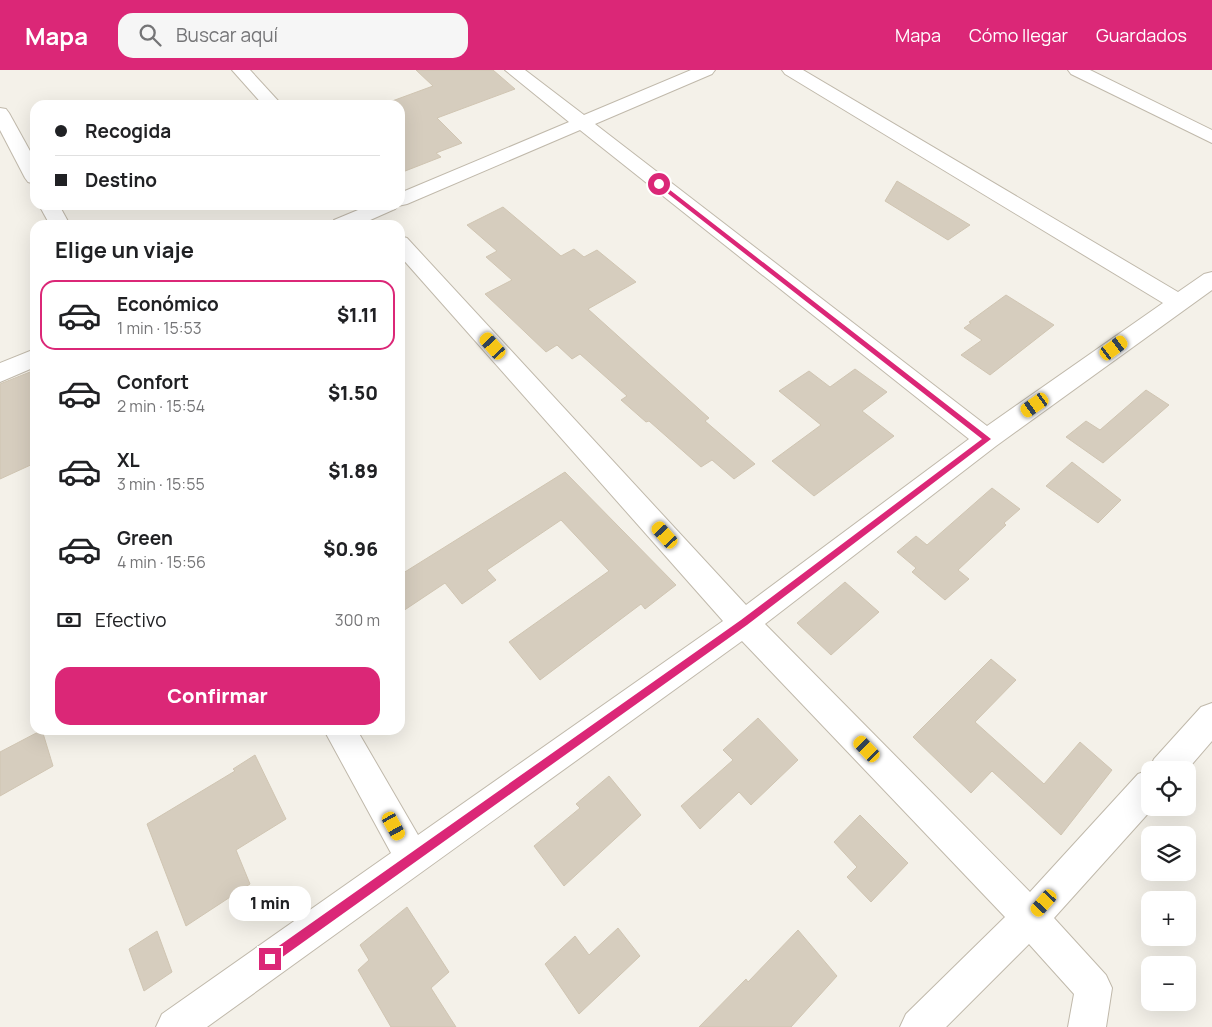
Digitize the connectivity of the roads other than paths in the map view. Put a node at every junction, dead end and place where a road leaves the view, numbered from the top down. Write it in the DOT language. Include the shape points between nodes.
graph roads {
  1 [pos="240,70"];
  2 [pos="514,70"];
  3 [pos="706,70"];
  4 [pos="791,70"];
  5 [pos="1077,70"];
  6 [pos="268,100"];
  7 [pos="0,113"];
  8 [pos="581,124"];
  9 [pos="1212,137"];
  10 [pos="30,169"];
  11 [pos="405,198"];
  12 [pos="377,212"];
  13 [pos="355,220"];
  14 [pos="405,250"];
  15 [pos="1212,278"];
  16 [pos="1178,302"];
  17 [pos="30,359"];
  18 [pos="0,372"];
  19 [pos="987,439"];
  20 [pos="744,623"];
  21 [pos="1212,718"];
  22 [pos="343,735"];
  23 [pos="1173,761"];
  24 [pos="1141,796"];
  25 [pos="412,858"];
  26 [pos="1030,918"];
  27 [pos="175,1027"];
  28 [pos="919,1027"];
  29 [pos="1087,1027"];
  1 -- 6 [label="street"];
  2 -- 8 [label="street"];
  3 -- 8 [label="street"];
  4 -- 16 [label="street"];
  5 -- 9 [label="street"];
  7 -- 10 [label="street"];
  8 -- 11 [label="street"];
  8 -- 19 [label="street"];
  12 -- 13 [label="street"];
  14 -- 20 [label="street"];
  15 -- 16 [label="street"];
  16 -- 19 [label="street"];
  17 -- 18 [label="street"];
  19 -- 20 [label="street"];
  20 -- 25 [label="street"];
  20 -- 26 [label="street"];
  21 -- 23 [label="street"];
  22 -- 25 [label="street"];
  24 -- 26 [label="street"];
  25 -- 27 [label="street"];
  26 -- 28 [label="street"];
  26 -- 29 [label="street" via="1093,988"];
}
